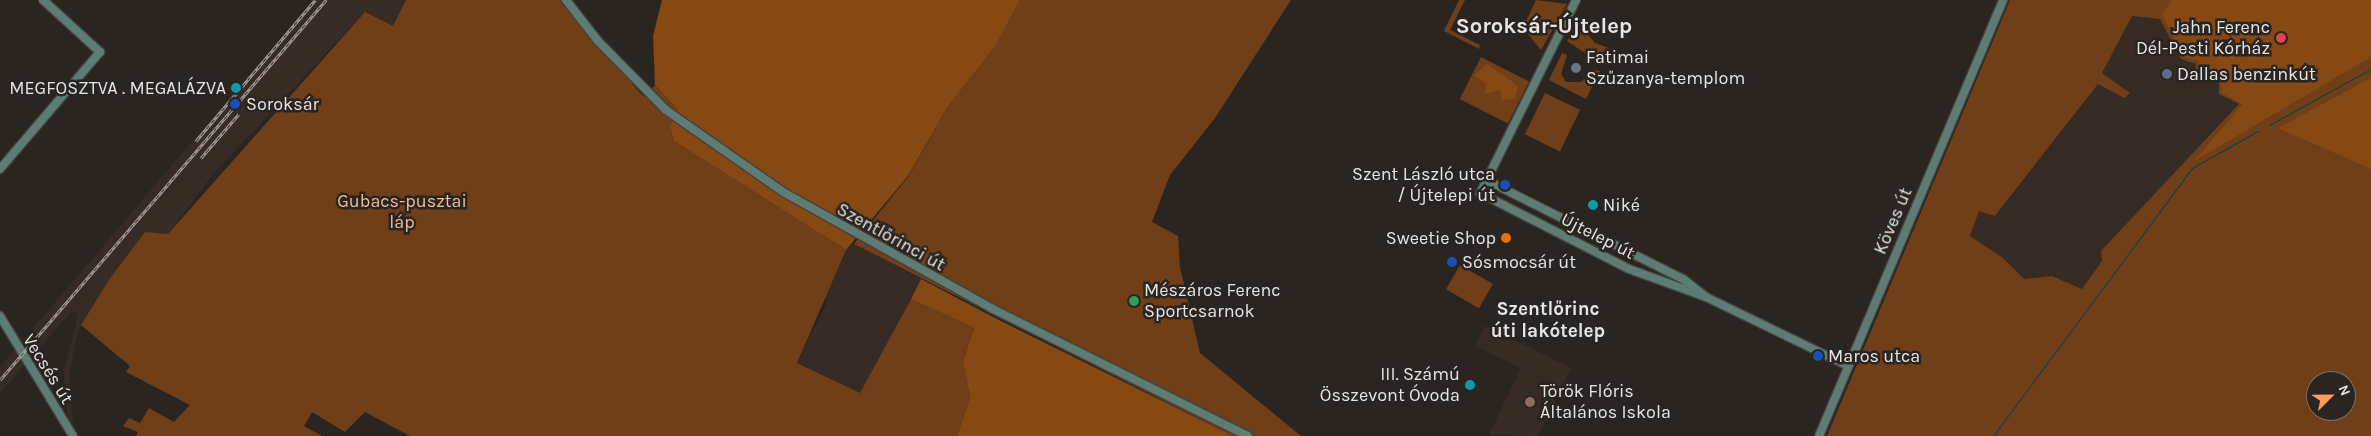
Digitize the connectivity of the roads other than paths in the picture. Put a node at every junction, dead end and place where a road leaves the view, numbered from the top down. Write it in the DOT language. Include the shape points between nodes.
graph roads {
  1 [pos="43,0"];
  2 [pos="566,0"];
  3 [pos="1576,0"];
  4 [pos="2004,0"];
  5 [pos="0,169"];
  6 [pos="1486,180"];
  7 [pos="1706,297"];
  8 [pos="0,316"];
  9 [pos="1848,366"];
  10 [pos="73,436"];
  11 [pos="1248,436"];
  12 [pos="1819,436"];
  1 -- 5 [label="street" via="100,52"];
  2 -- 11 [label="street, Szentlőrinci út" via="648,95 784,192 993,310"];
  3 -- 6 [label="street"];
  4 -- 9 [label="street, Köves út"];
  6 -- 7 [label="street, Újtelep út" via="1683,279"];
  6 -- 7 [label="street, Újtelep út" via="1480,193 1629,269"];
  7 -- 9 [label="street, Újtelep út"];
  8 -- 10 [label="street, Vecsés út"];
  9 -- 12 [label="street, Köves út"];
}
